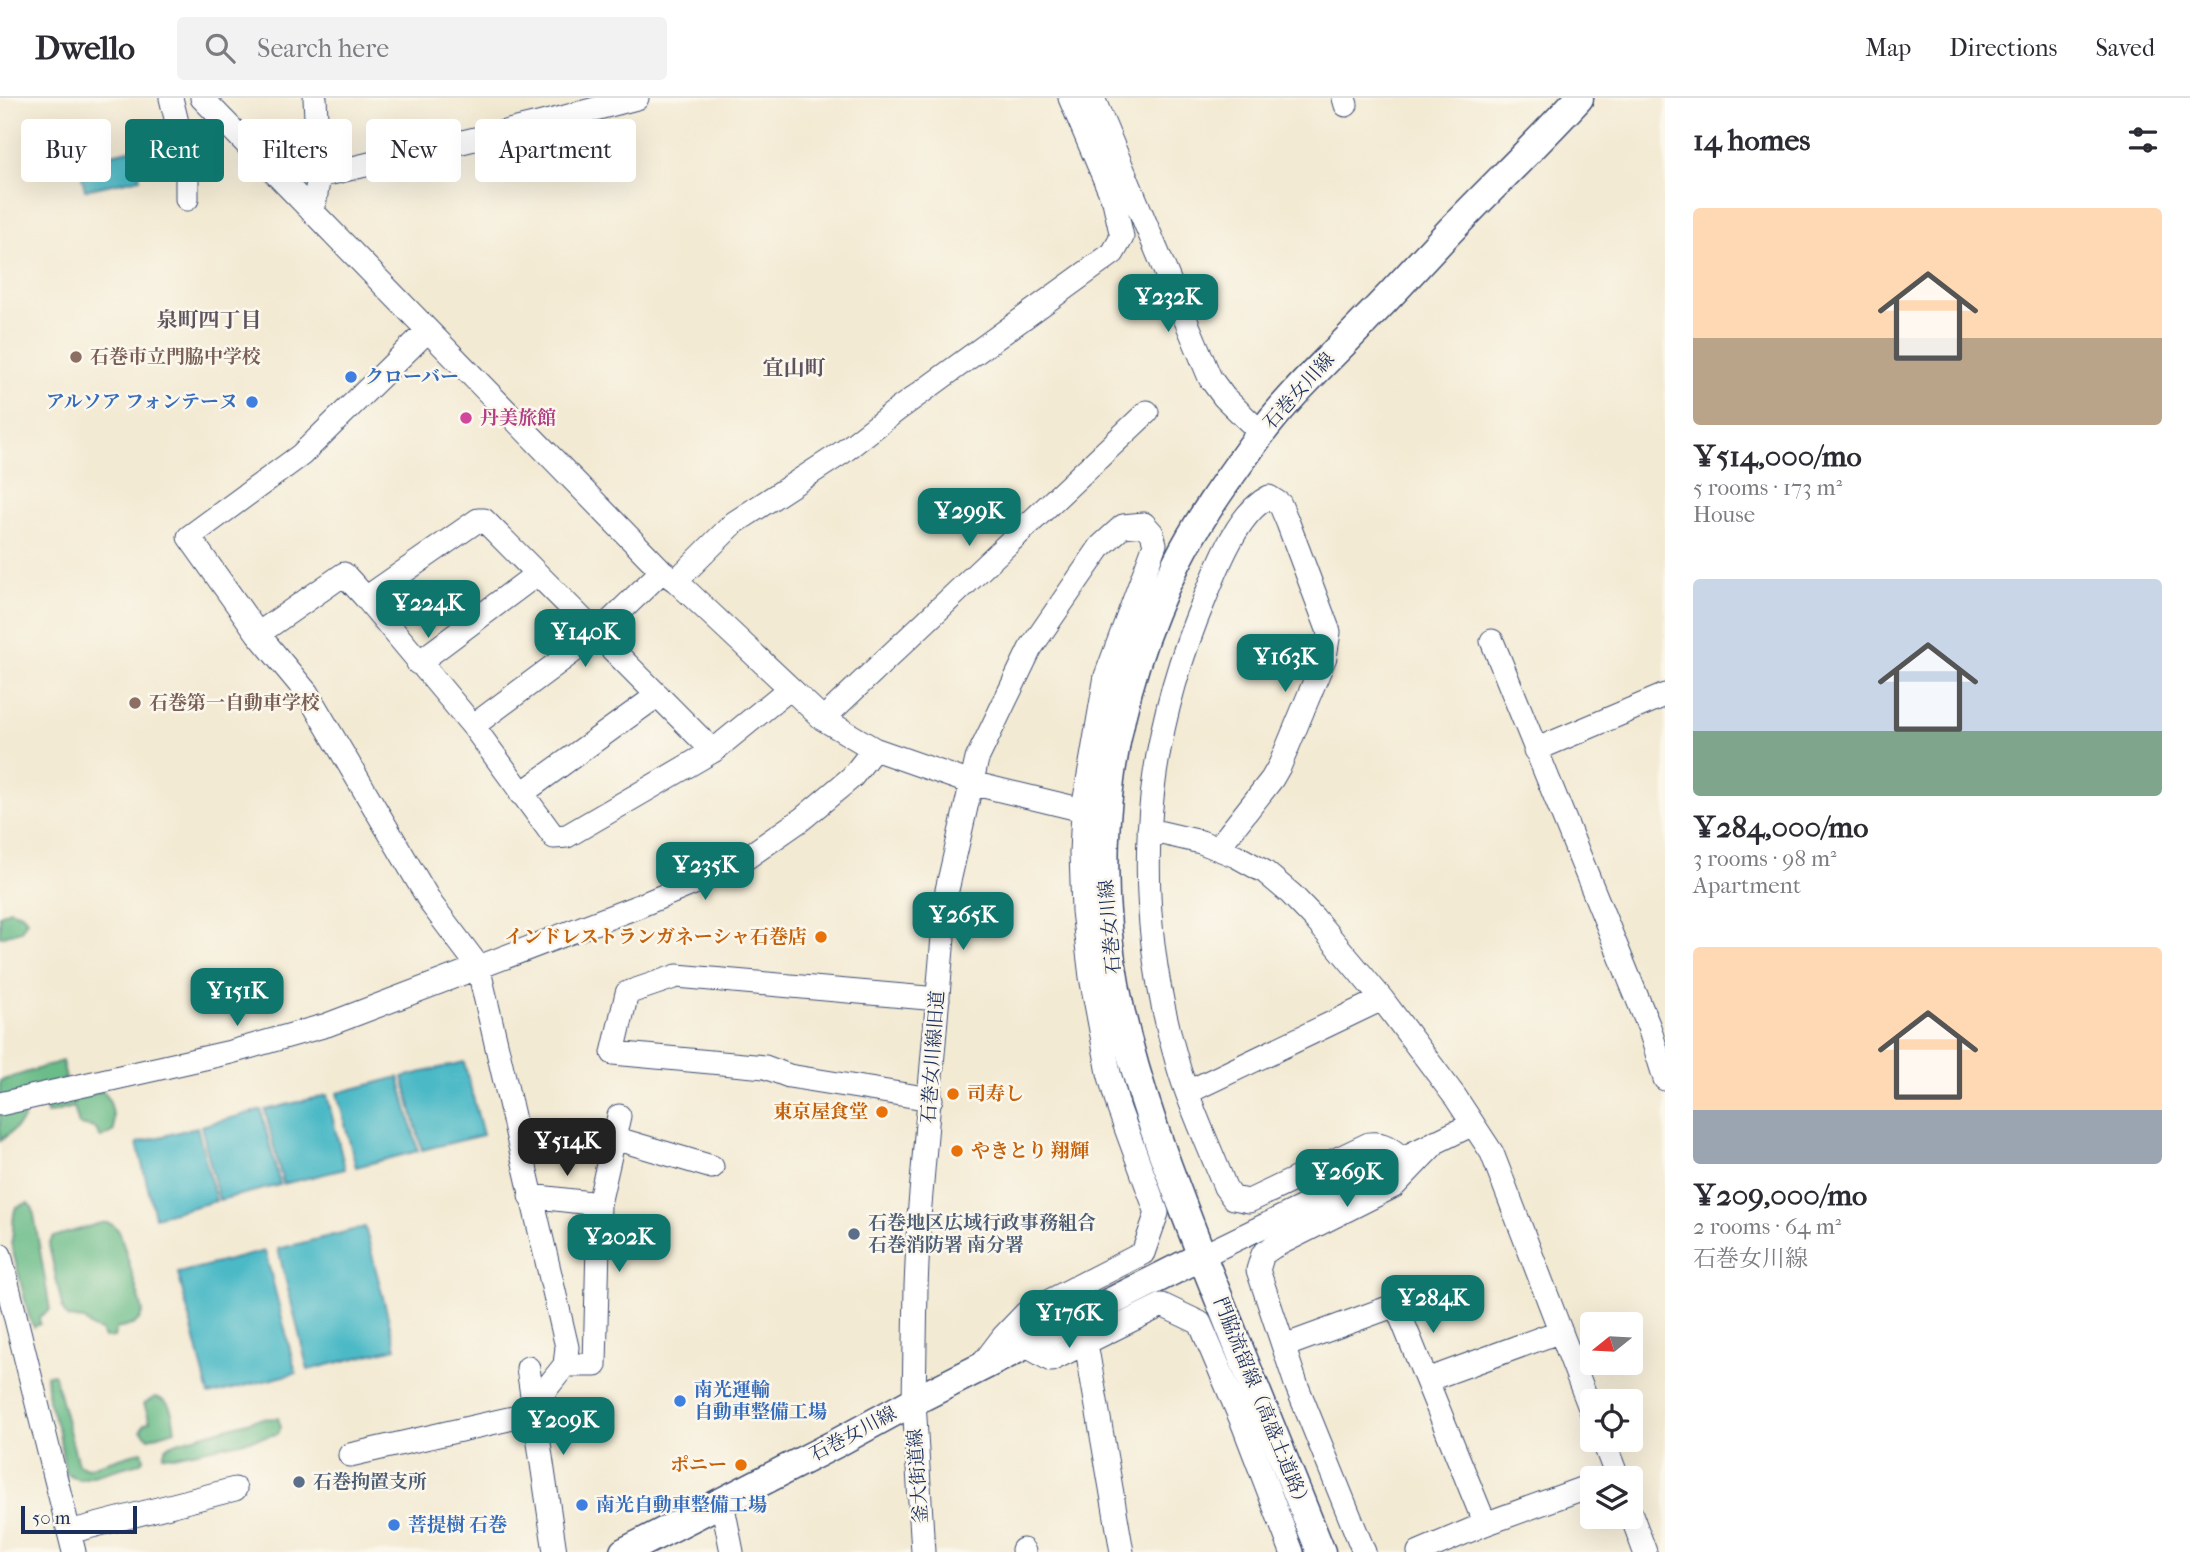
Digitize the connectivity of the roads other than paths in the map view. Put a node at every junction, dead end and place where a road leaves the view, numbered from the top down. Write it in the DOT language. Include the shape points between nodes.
graph roads {
  1 [pos="171,98"];
  2 [pos="202,98"];
  3 [pos="316,98"];
  4 [pos="637,98"];
  5 [pos="1070,98"];
  6 [pos="1093,98"];
  7 [pos="1579,98"];
  8 [pos="317,119"];
  9 [pos="352,168"];
  10 [pos="318,182"];
  11 [pos="1123,198"];
  12 [pos="187,199"];
  13 [pos="313,212"];
  14 [pos="427,331"];
  15 [pos="1147,412"];
  16 [pos="1261,433"];
  17 [pos="537,574"];
  18 [pos="669,576"];
  19 [pos="366,598"];
  20 [pos="598,633"];
  21 [pos="258,634"];
  22 [pos="1492,641"];
  23 [pos="418,663"];
  24 [pos="789,689"];
  25 [pos="658,695"];
  26 [pos="1665,695"];
  27 [pos="822,719"];
  28 [pos="473,726"];
  29 [pos="874,749"];
  30 [pos="1535,750"];
  31 [pos="713,751"];
  32 [pos="971,783"];
  33 [pos="521,794"];
  34 [pos="1083,810"];
  35 [pos="1149,830"];
  36 [pos="1218,849"];
  37 [pos="478,966"];
  38 [pos="938,999"];
  39 [pos="1382,999"];
  40 [pos="1665,1079"];
  41 [pos="1188,1092"];
  42 [pos="931,1099"];
  43 [pos="0,1104"];
  44 [pos="1474,1124"];
  45 [pos="1437,1141"];
  46 [pos="1402,1158"];
  47 [pos="712,1167"];
  48 [pos="530,1196"];
  49 [pos="599,1204"];
  50 [pos="1202,1256"];
  51 [pos="2,1270"];
  52 [pos="1093,1330"];
  53 [pos="1561,1331"];
  54 [pos="1284,1346"];
  55 [pos="565,1366"];
  56 [pos="981,1366"];
  57 [pos="528,1368"];
  58 [pos="1427,1380"];
  59 [pos="1583,1389"];
  60 [pos="914,1401"];
  61 [pos="534,1408"];
  62 [pos="350,1455"];
  63 [pos="236,1489"];
  64 [pos="1580,1489"];
  65 [pos="722,1502"];
  66 [pos="1485,1524"];
  67 [pos="1637,1529"];
  68 [pos="71,1542"];
  69 [pos="662,1543"];
  70 [pos="555,1552"];
  71 [pos="624,1552"];
  72 [pos="732,1552"];
  73 [pos="923,1552"];
  74 [pos="1122,1552"];
  75 [pos="1292,1552"];
  76 [pos="1321,1552"];
  77 [pos="1364,1552"];
  78 [pos="1419,1552"];
  79 [pos="1645,1552"];
  1 -- 12 [label="street" via="187,163"];
  2 -- 13 [label="street"];
  3 -- 8 [label="street"];
  4 -- 9 [label="street"];
  5 -- 11 [label="street"];
  6 -- 11 [label="street"];
  7 -- 16 [label="main road, 石巻女川線"];
  10 -- 13 [label="street"];
  11 -- 16 [label="street" via="1210,378"];
  11 -- 18 [label="street" via="1122,237 1113,253 843,452 734,523"];
  13 -- 14 [label="street"];
  14 -- 18 [label="street"];
  14 -- 21 [label="street" via="301,455 189,537"];
  15 -- 27 [label="street"];
  16 -- 50 [label="main road, 石巻女川線" via="1207,511 1155,609 1115,738 1107,791 1107,925 1116,992 1147,1108"];
  17 -- 19 [label="street" via="484,520 478,520"];
  17 -- 20 [label="street"];
  17 -- 23 [label="street"];
  18 -- 20 [label="street"];
  18 -- 24 [label="street"];
  19 -- 21 [label="street" via="344,573"];
  19 -- 23 [label="street"];
  20 -- 25 [label="street"];
  20 -- 28 [label="street"];
  21 -- 37 [label="street" via="307,693 426,896"];
  22 -- 30 [label="street"];
  23 -- 28 [label="street"];
  24 -- 27 [label="street"];
  24 -- 31 [label="street"];
  25 -- 31 [label="street"];
  25 -- 33 [label="street"];
  26 -- 30 [label="street"];
  27 -- 29 [label="street"];
  28 -- 33 [label="street"];
  29 -- 32 [label="street"];
  29 -- 37 [label="street" via="852,777 746,858 639,906"];
  30 -- 40 [label="street" via="1649,1027"];
  31 -- 33 [label="street" via="567,836 554,837"];
  32 -- 34 [label="street"];
  32 -- 34 [label="street, 石巻女川線旧道" via="977,759 1030,649 1101,546 1123,526 1144,524 1155,544 1106,676"];
  32 -- 38 [label="street, 石巻女川線旧道" via="947,890"];
  34 -- 56 [label="street" via="1083,911 1090,977 1119,1110 1157,1213 1143,1253 1026,1313"];
  35 -- 36 [label="street"];
  35 -- 36 [label="street" via="1157,760 1172,685 1187,640 1229,546 1255,508 1269,497 1280,504 1329,632 1325,657 1272,779"];
  35 -- 41 [label="street" via="1155,970"];
  36 -- 39 [label="street" via="1265,872 1291,894"];
  37 -- 43 [label="street" via="327,1026"];
  37 -- 48 [label="street"];
  38 -- 42 [label="street, 石巻女川線旧道"];
  38 -- 42 [label="street" via="677,976 627,993 612,1053 765,1067 789,1076"];
  39 -- 41 [label="street"];
  39 -- 44 [label="street"];
  41 -- 46 [label="street" via="1233,1198 1249,1201 1368,1144 1385,1145"];
  42 -- 60 [label="street, 石巻女川線旧道" via="919,1217"];
  44 -- 45 [label="street"];
  44 -- 53 [label="street" via="1492,1153"];
  45 -- 46 [label="street"];
  45 -- 54 [label="street" via="1394,1186 1263,1254 1258,1270"];
  46 -- 50 [label="street"];
  47 -- 49 [label="street" via="616,1127"];
  48 -- 49 [label="street"];
  48 -- 55 [label="street" via="567,1347"];
  49 -- 55 [label="street" via="595,1365"];
  50 -- 52 [label="main road, 石巻女川線"];
  50 -- 76 [label="main road, 門脇流留線（高盛土道路）"];
  51 -- 68 [label="street"];
  52 -- 56 [label="main road, 石巻女川線" via="1025,1345"];
  52 -- 74 [label="street"];
  52 -- 75 [label="street" via="1162,1305 1200,1323"];
  53 -- 58 [label="street"];
  53 -- 59 [label="street"];
  54 -- 58 [label="street" via="1396,1305"];
  54 -- 77 [label="street"];
  55 -- 61 [label="street"];
  56 -- 60 [label="main road, 石巻女川線"];
  57 -- 61 [label="street"];
  58 -- 66 [label="street"];
  60 -- 65 [label="main road, 石巻女川線"];
  60 -- 73 [label="street, 釜大街道線"];
  61 -- 62 [label="street"];
  61 -- 70 [label="street"];
  63 -- 68 [label="street"];
  64 -- 66 [label="street"];
  65 -- 69 [label="main road, 石巻女川線"];
  65 -- 72 [label="street"];
  66 -- 78 [label="street"];
  67 -- 79 [label="street"];
  69 -- 71 [label="main road, 石巻女川線"];
}
